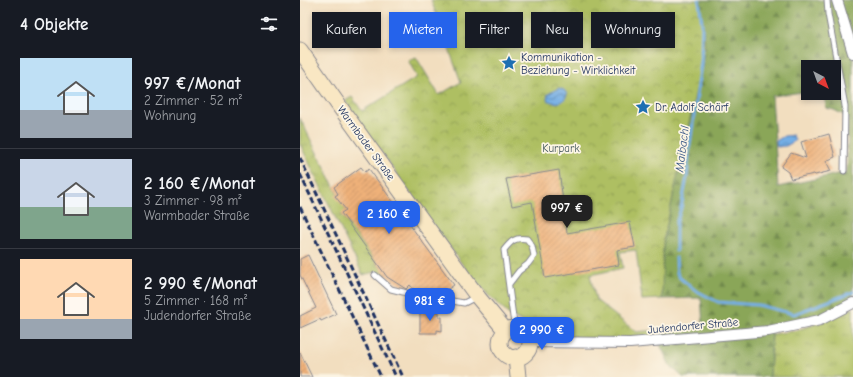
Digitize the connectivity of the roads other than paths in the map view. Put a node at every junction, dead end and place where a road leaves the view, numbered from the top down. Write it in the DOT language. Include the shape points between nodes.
graph roads {
  1 [pos="827,0"];
  2 [pos="837,0"];
  3 [pos="300,50"];
  4 [pos="853,52"];
  5 [pos="844,171"];
  6 [pos="375,275"];
  7 [pos="509,284"];
  8 [pos="476,296"];
  9 [pos="853,303"];
  10 [pos="512,326"];
  11 [pos="530,342"];
  12 [pos="516,357"];
  13 [pos="518,377"];
  1 -- 5 [label="lane" via="844,106"];
  2 -- 4 [label="street"];
  3 -- 8 [label="street, Warmbader Straße"];
  6 -- 8 [label="lane" via="391,289 411,294 464,303"];
  7 -- 7 [label="lane" via="504,250 510,242 520,237 527,238 534,256"];
  7 -- 10 [label="lane"];
  8 -- 10 [label="street, Warmbader Straße"];
  9 -- 11 [label="street, Judendorfer Straße" via="820,320 768,331 630,343"];
  10 -- 11 [label="street, Warmbader Straße" via="524,331"];
  10 -- 12 [label="street" via="500,338 501,348 507,355"];
  11 -- 12 [label="street" via="524,354"];
  12 -- 13 [label="street"];
}
